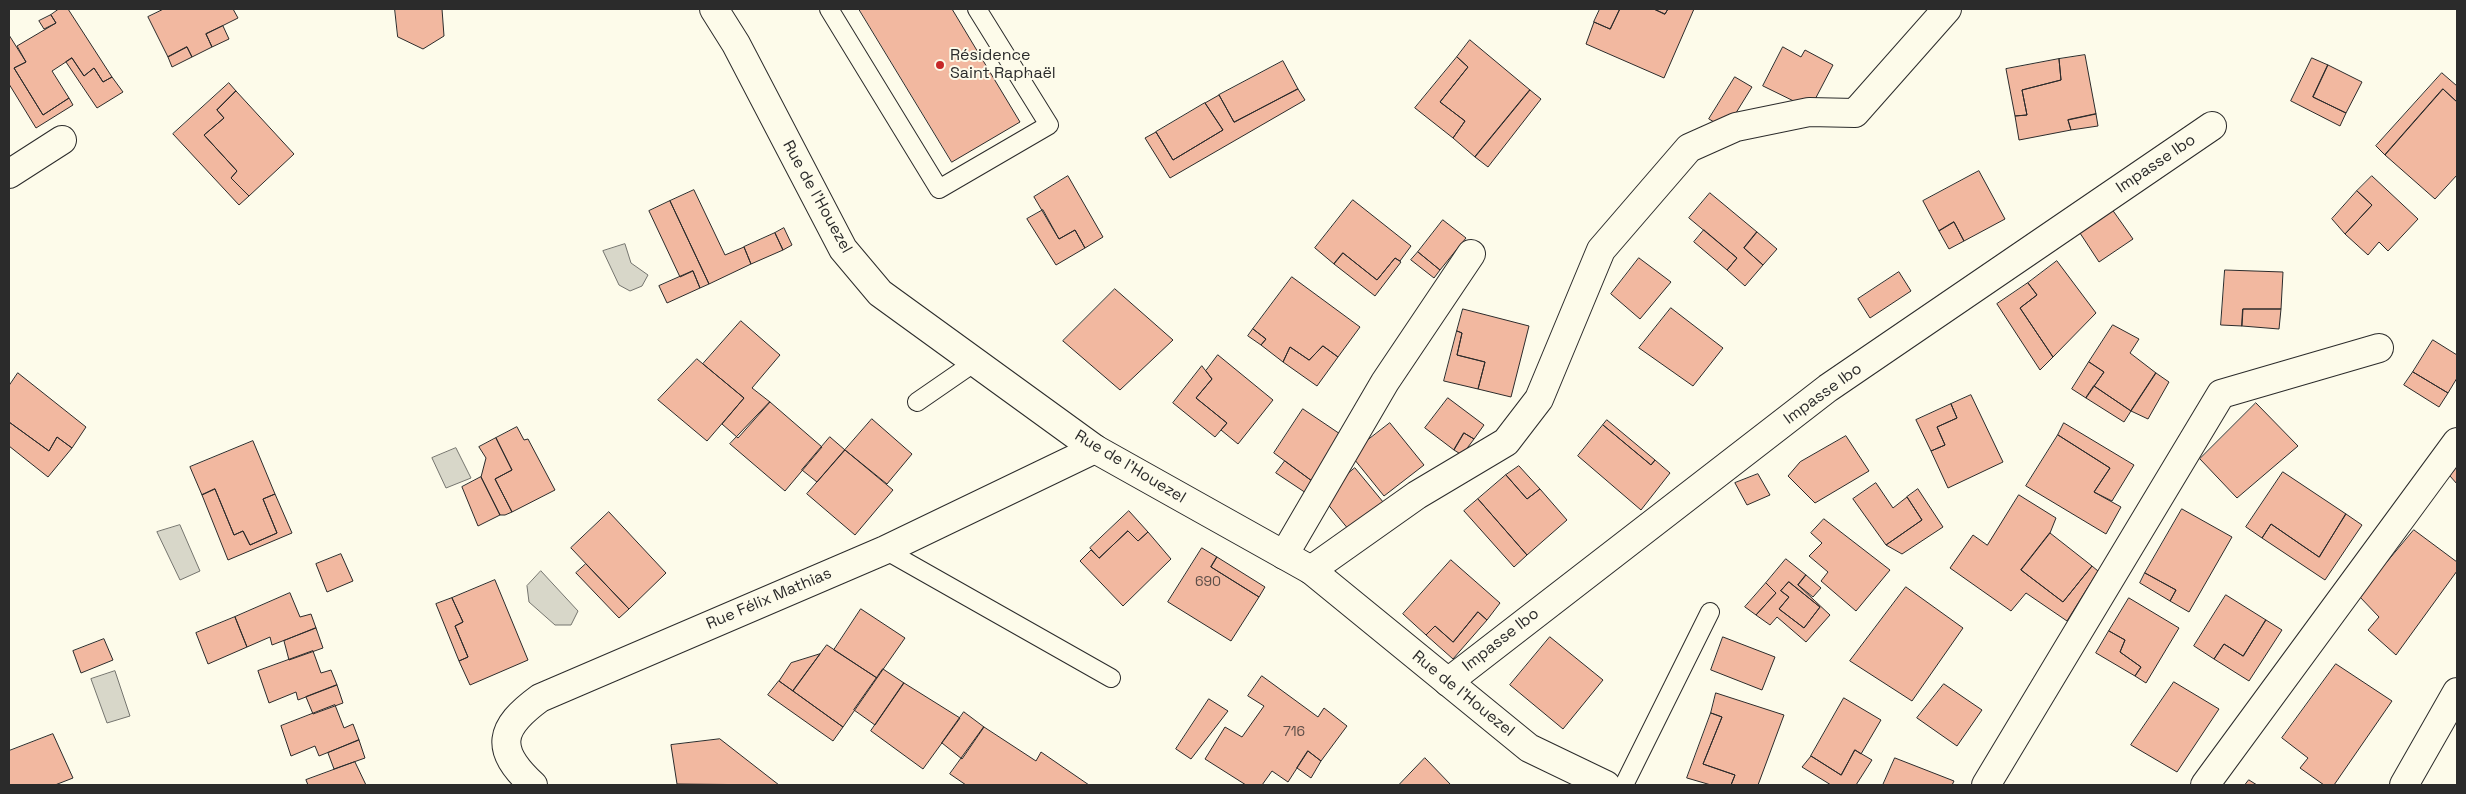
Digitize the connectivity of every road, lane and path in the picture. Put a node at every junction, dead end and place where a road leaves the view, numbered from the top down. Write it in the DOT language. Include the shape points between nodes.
graph roads {
  1 [pos="714,9"];
  2 [pos="829,9"];
  3 [pos="977,9"];
  4 [pos="1947,9"];
  5 [pos="2212,126"];
  6 [pos="62,140"];
  7 [pos="9,174"];
  8 [pos="1471,254"];
  9 [pos="2379,348"];
  10 [pos="975,362"];
  11 [pos="917,402"];
  12 [pos="2457,442"];
  13 [pos="1095,449"];
  14 [pos="885,550"];
  15 [pos="1284,555"];
  16 [pos="1310,570"];
  17 [pos="1710,612"];
  18 [pos="1111,678"];
  19 [pos="1448,682"];
  20 [pos="2457,692"];
  21 [pos="533,785"];
  22 [pos="1606,785"];
  23 [pos="1624,785"];
  24 [pos="1986,785"];
  25 [pos="2205,785"];
  26 [pos="2404,785"];
  1 -- 10 [label="street, Rue de l'Houezel" via="736,44 843,249 880,293"];
  2 -- 3 [label="lane" via="939,189 1049,125"];
  4 -- 16 [label="street" via="1855,114 1809,112 1736,127 1689,148 1601,250 1539,400 1506,442 1417,495"];
  5 -- 19 [label="street, Impasse Ibo" via="1828,388"];
  6 -- 7 [label="street"];
  8 -- 15 [label="street" via="1385,382"];
  9 -- 24 [label="street" via="2221,394"];
  10 -- 11 [label="lane"];
  10 -- 13 [label="street, Rue de l'Houezel"];
  12 -- 25 [label="street"];
  13 -- 14 [label="street, Rue Félix Mathias"];
  13 -- 15 [label="street, Rue de l'Houezel"];
  14 -- 18 [label="lane"];
  14 -- 21 [label="street, Rue Félix Mathias" via="540,698 523,710 506,739 507,755 515,769"];
  15 -- 16 [label="street, Rue de l'Houezel"];
  16 -- 19 [label="street, Rue de l'Houezel"];
  17 -- 23 [label="lane"];
  19 -- 22 [label="street, Rue de l'Houezel" via="1529,748"];
  20 -- 26 [label="street"];
}
